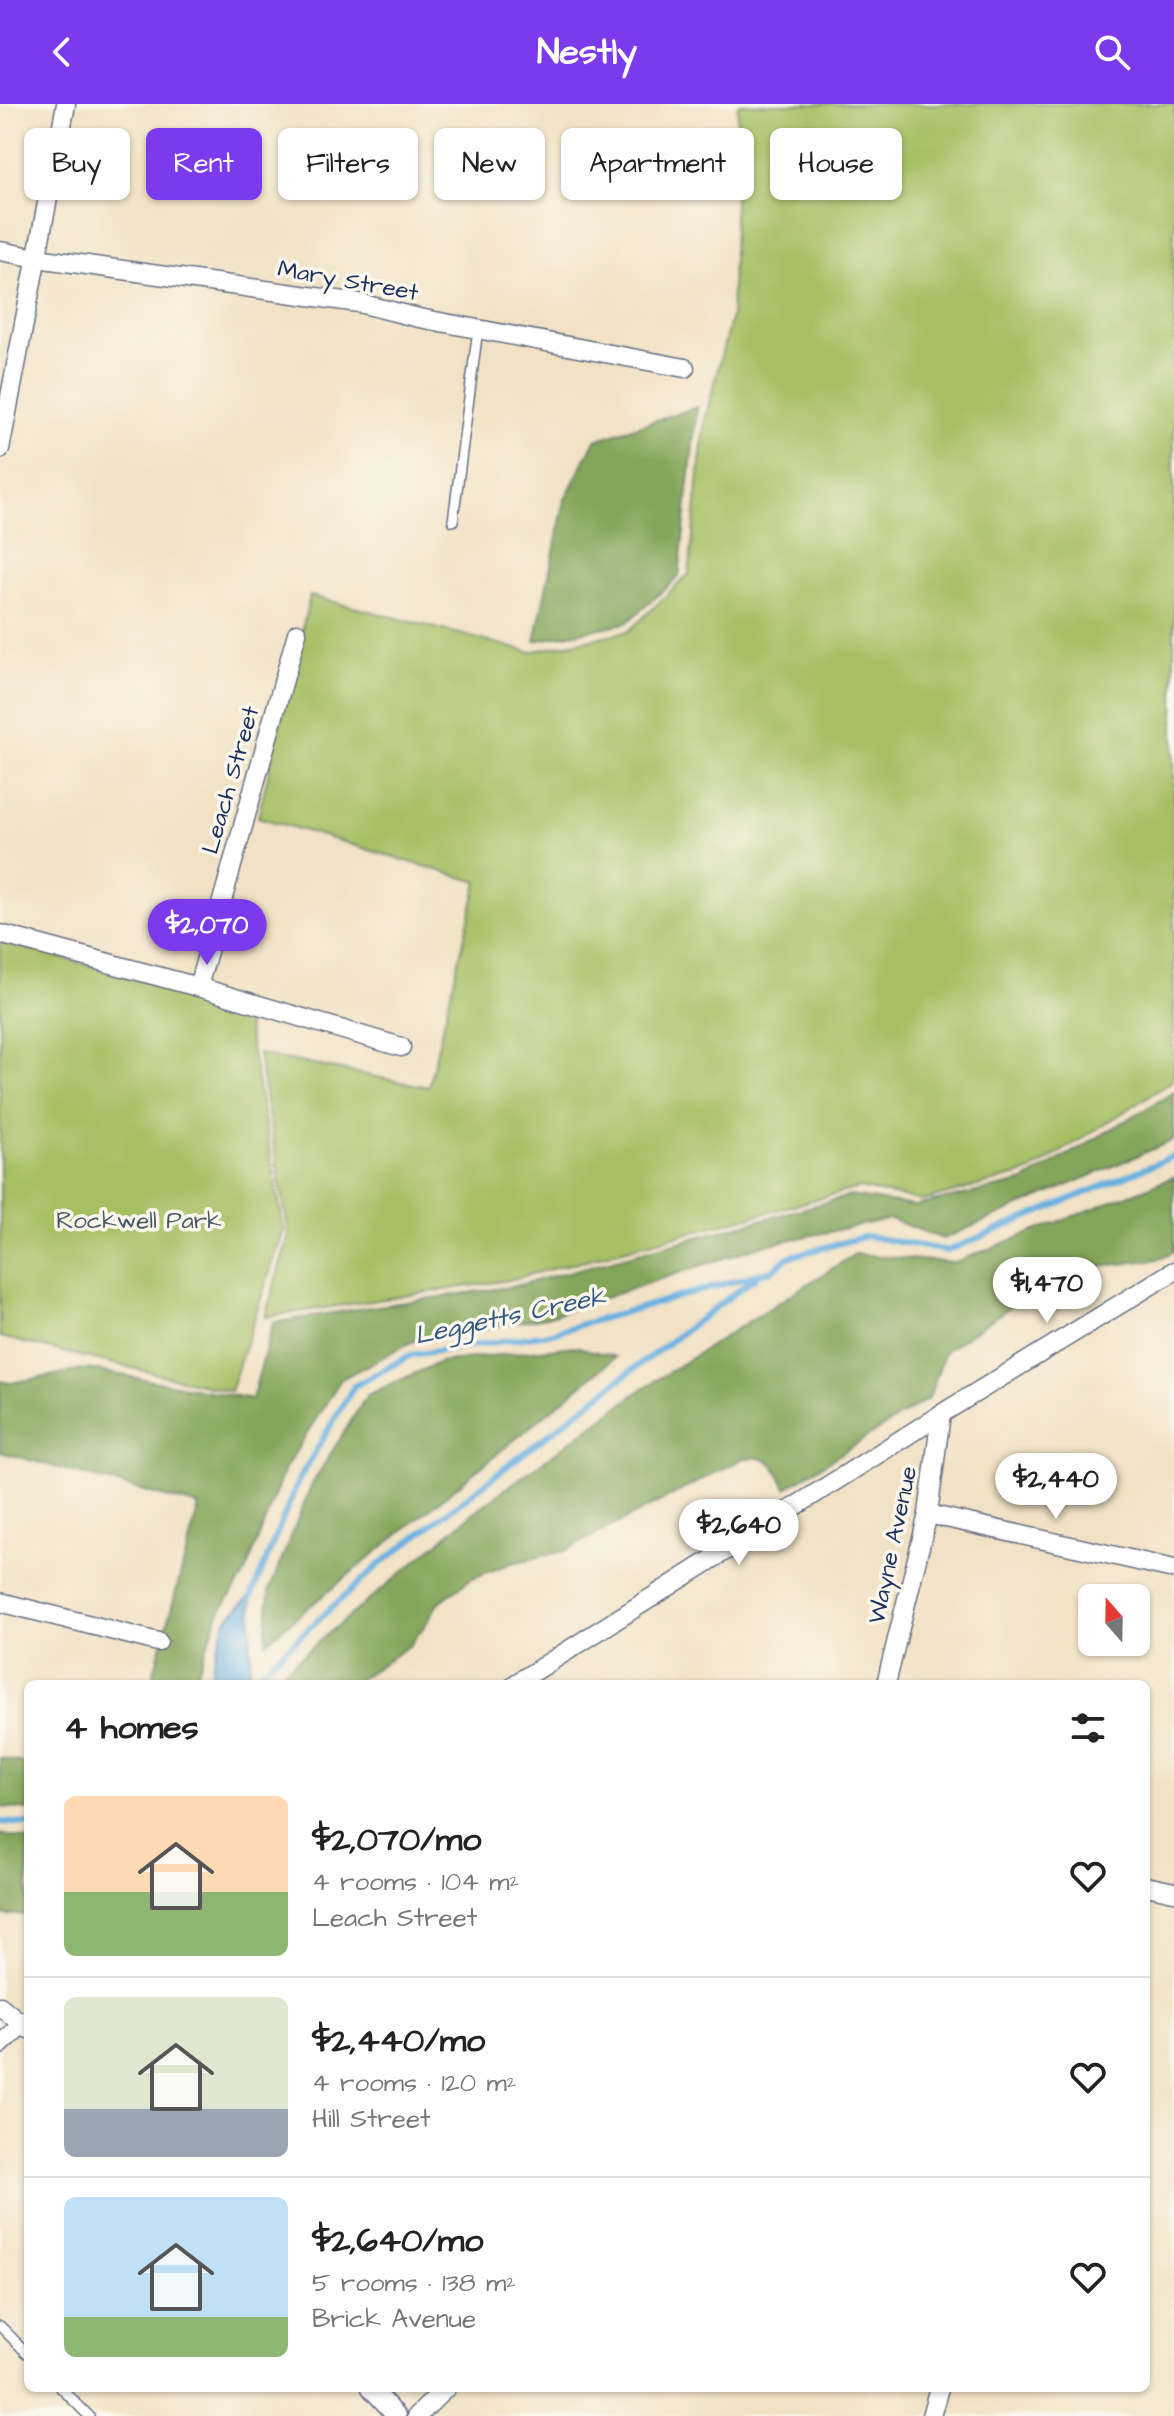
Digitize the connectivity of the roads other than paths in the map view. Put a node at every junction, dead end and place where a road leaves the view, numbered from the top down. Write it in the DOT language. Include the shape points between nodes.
graph roads {
  1 [pos="66,104"];
  2 [pos="0,251"];
  3 [pos="37,258"];
  4 [pos="478,329"];
  5 [pos="685,368"];
  6 [pos="0,449"];
  7 [pos="453,521"];
  8 [pos="297,633"];
  9 [pos="0,934"];
  10 [pos="198,987"];
  11 [pos="401,1047"];
  12 [pos="1174,1271"];
  13 [pos="941,1414"];
  14 [pos="928,1514"];
  15 [pos="1174,1569"];
  16 [pos="0,1602"];
  17 [pos="158,1642"];
  18 [pos="521,1680"];
  19 [pos="887,1680"];
  20 [pos="1150,1887"];
  21 [pos="1174,1892"];
  22 [pos="0,2006"];
  23 [pos="24,2023"];
  24 [pos="24,2026"];
  25 [pos="0,2045"];
  26 [pos="0,2326"];
  27 [pos="24,2350"];
  28 [pos="65,2392"];
  29 [pos="375,2392"];
  30 [pos="442,2392"];
  31 [pos="938,2392"];
  32 [pos="89,2416"];
  33 [pos="397,2416"];
  34 [pos="417,2416"];
  35 [pos="931,2416"];
  1 -- 3 [label="street"];
  2 -- 3 [label="street, Mary Street"];
  3 -- 4 [label="street, Mary Street" via="359,303"];
  3 -- 6 [label="street"];
  4 -- 5 [label="street, Mary Street"];
  4 -- 7 [label="lane"];
  8 -- 10 [label="street, Leach Street"];
  9 -- 10 [label="street"];
  10 -- 11 [label="street"];
  12 -- 13 [label="street"];
  13 -- 14 [label="street, Wayne Avenue"];
  13 -- 18 [label="street"];
  14 -- 15 [label="street"];
  14 -- 19 [label="street, Wayne Avenue"];
  16 -- 17 [label="street"];
  20 -- 21 [label="street"];
  22 -- 23 [label="street"];
  24 -- 25 [label="street"];
  26 -- 27 [label="lane"];
  28 -- 32 [label="lane"];
  29 -- 33 [label="street"];
  30 -- 34 [label="street"];
  31 -- 35 [label="street"];
}
